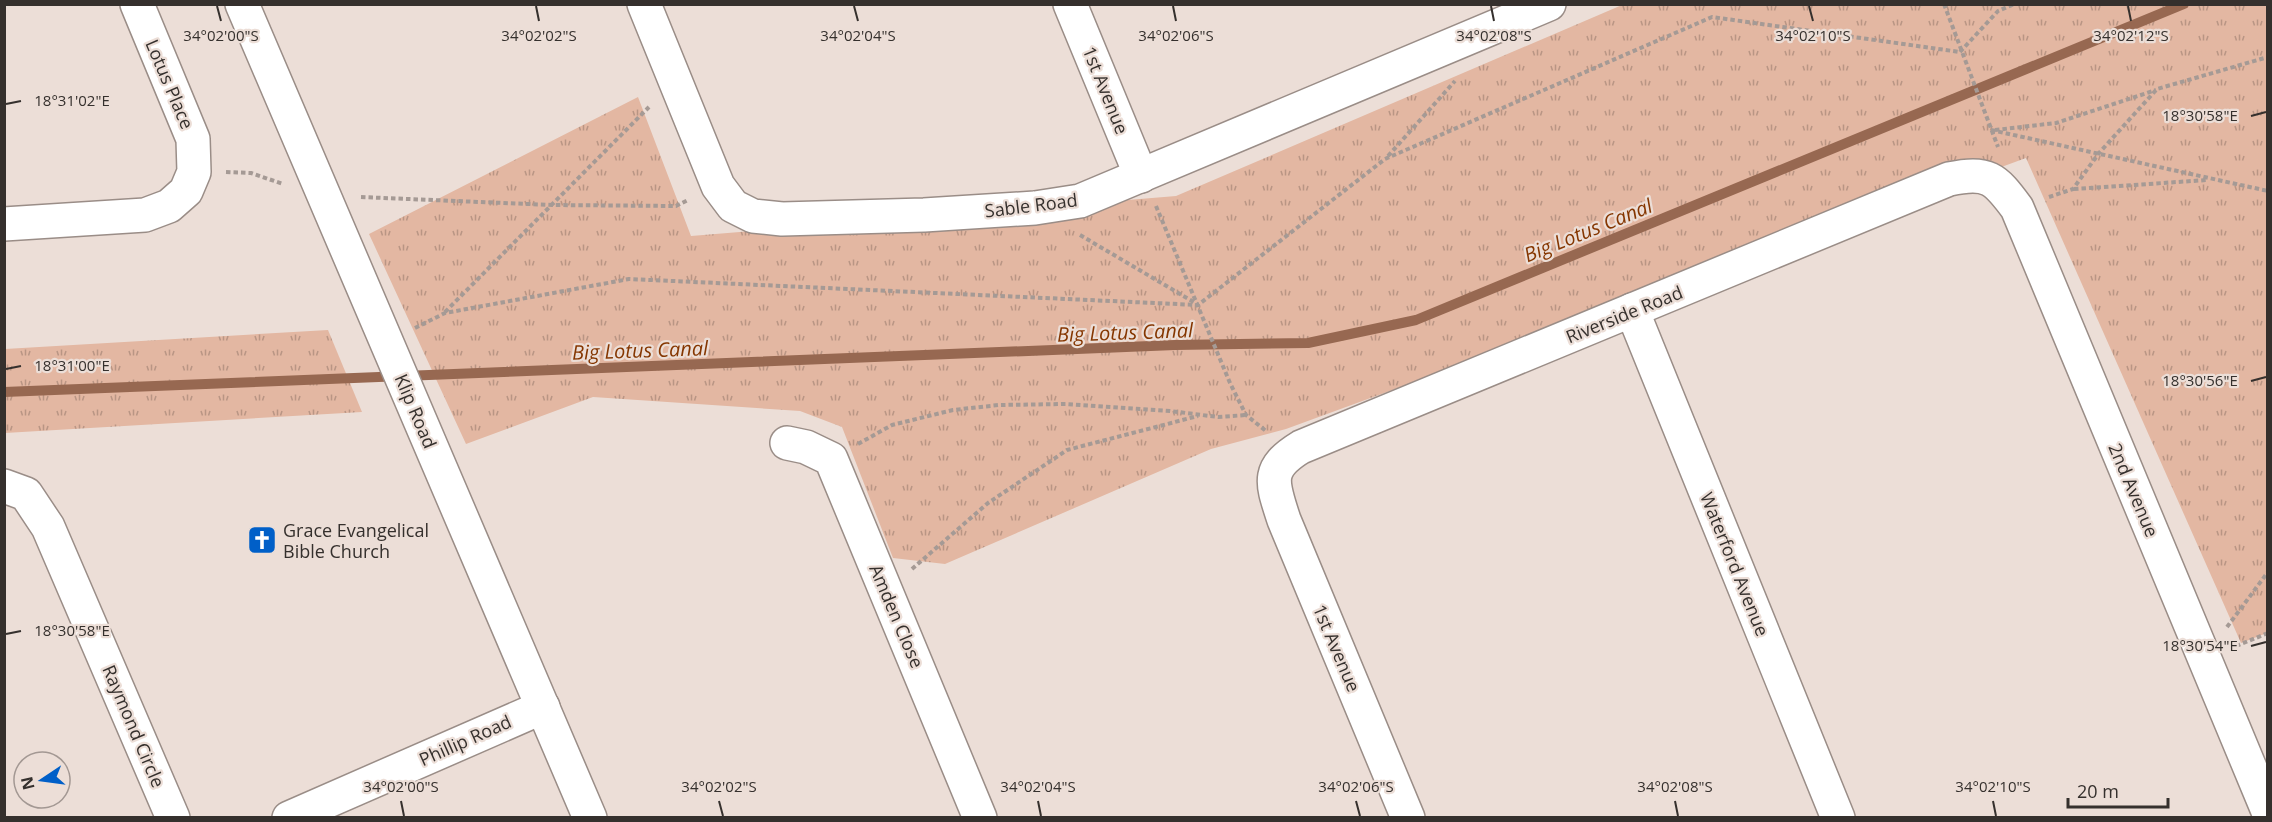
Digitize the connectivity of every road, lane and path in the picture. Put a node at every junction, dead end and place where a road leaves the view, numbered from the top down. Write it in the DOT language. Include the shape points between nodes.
graph roads {
  1 [pos="136,4"];
  2 [pos="242,4"];
  3 [pos="644,4"];
  4 [pos="1071,4"];
  5 [pos="1549,4"];
  6 [pos="1944,4"];
  7 [pos="2014,4"];
  8 [pos="1505,13"];
  9 [pos="1960,52"];
  10 [pos="2268,57"];
  11 [pos="1462,73"];
  12 [pos="675,81"];
  13 [pos="2157,89"];
  14 [pos="1991,130"];
  15 [pos="2099,153"];
  16 [pos="1385,159"];
  17 [pos="194,172"];
  18 [pos="1989,178"];
  19 [pos="2213,180"];
  20 [pos="718,186"];
  21 [pos="1147,186"];
  22 [pos="2073,189"];
  23 [pos="2268,191"];
  24 [pos="324,196"];
  25 [pos="552,205"];
  26 [pos="1035,208"];
  27 [pos="2017,208"];
  28 [pos="4,224"];
  29 [pos="1198,305"];
  30 [pos="1632,310"];
  31 [pos="445,313"];
  32 [pos="386,342"];
  33 [pos="1202,415"];
  34 [pos="1246,415"];
  35 [pos="1271,435"];
  36 [pos="787,443"];
  37 [pos="831,459"];
  38 [pos="1274,477"];
  39 [pos="4,486"];
  40 [pos="2268,572"];
  41 [pos="885,589"];
  42 [pos="2268,633"];
  43 [pos="2204,659"];
  44 [pos="543,707"];
  45 [pos="2268,811"];
  46 [pos="173,818"];
  47 [pos="289,818"];
  48 [pos="590,818"];
  49 [pos="980,818"];
  50 [pos="1407,818"];
  51 [pos="1838,818"];
  1 -- 17 [label="street, Lotus Place" via="193,139"];
  2 -- 24 [label="street, Klip Road"];
  3 -- 12 [label="street, Sable Road"];
  4 -- 21 [label="street, 1st Avenue"];
  5 -- 8 [label="street, Sable Road"];
  6 -- 9 [label="path"];
  7 -- 9 [label="path" via="1998,11"];
  8 -- 21 [label="street, Sable Road"];
  9 -- 14 [label="path"];
  9 -- 16 [label="path" via="1712,17"];
  10 -- 13 [label="path"];
  11 -- 16 [label="path"];
  12 -- 20 [label="street, Sable Road"];
  12 -- 25 [label="path"];
  13 -- 14 [label="path" via="2056,123"];
  13 -- 15 [label="path"];
  14 -- 15 [label="path"];
  15 -- 19 [label="path"];
  15 -- 22 [label="path"];
  16 -- 29 [label="path"];
  17 -- 24 [label="path" via="250,173"];
  17 -- 28 [label="street" via="186,191 169,206 145,215"];
  18 -- 27 [label="street, 2nd Avenue" via="2000,185"];
  18 -- 30 [label="street, Riverside Road" via="1949,179"];
  19 -- 22 [label="path"];
  19 -- 23 [label="path"];
  20 -- 25 [label="path" via="676,206"];
  20 -- 26 [label="street, Sable Road" via="733,206 753,216 782,219"];
  21 -- 26 [label="street, Sable Road"];
  21 -- 29 [label="path"];
  22 -- 27 [label="path"];
  24 -- 25 [label="path"];
  24 -- 32 [label="street, Klip Road"];
  25 -- 31 [label="path"];
  26 -- 29 [label="path"];
  27 -- 43 [label="street, 2nd Avenue"];
  29 -- 31 [label="path" via="629,279"];
  29 -- 34 [label="path"];
  30 -- 38 [label="street, Riverside Road" via="1301,447 1283,458"];
  30 -- 51 [label="street, Waterford Avenue"];
  31 -- 32 [label="path"];
  32 -- 44 [label="street, Klip Road"];
  33 -- 34 [label="path"];
  33 -- 37 [label="path" via="1066,404 953,410 892,425"];
  33 -- 41 [label="path" via="1067,450 988,503"];
  34 -- 35 [label="path"];
  36 -- 37 [label="street"];
  37 -- 41 [label="street, Amden Close"];
  38 -- 50 [label="street, 1st Avenue" via="1284,520"];
  39 -- 46 [label="street, Raymond Circle" via="26,494 48,527"];
  40 -- 43 [label="path"];
  41 -- 49 [label="street, Amden Close"];
  42 -- 43 [label="path"];
  43 -- 45 [label="street, 2nd Avenue"];
  44 -- 47 [label="street, Phillip Road"];
  44 -- 48 [label="street, Klip Road"];
}
